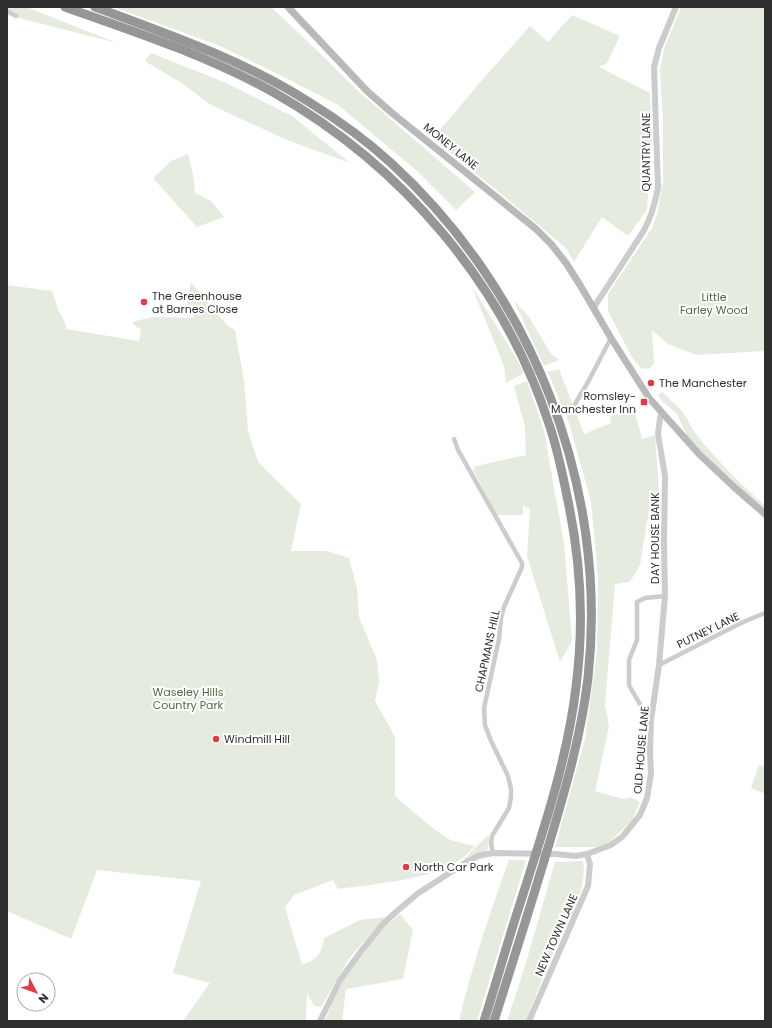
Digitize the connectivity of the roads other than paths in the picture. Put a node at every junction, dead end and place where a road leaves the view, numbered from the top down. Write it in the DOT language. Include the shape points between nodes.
graph roads {
  1 [pos="65,7"];
  2 [pos="95,7"];
  3 [pos="288,7"];
  4 [pos="676,7"];
  5 [pos="7,11"];
  6 [pos="16,16"];
  7 [pos="594,307"];
  8 [pos="611,338"];
  9 [pos="575,404"];
  10 [pos="662,413"];
  11 [pos="454,439"];
  12 [pos="765,514"];
  13 [pos="665,596"];
  14 [pos="765,613"];
  15 [pos="659,665"];
  16 [pos="652,720"];
  17 [pos="493,853"];
  18 [pos="587,854"];
  19 [pos="320,1021"];
  20 [pos="484,1021"];
  21 [pos="494,1021"];
  22 [pos="529,1021"];
  1 -- 20 [label="highway" via="194,55 246,78 316,119 361,152 421,208 470,270 510,334 535,387 552,433 573,522 581,609 579,654 568,740 551,804"];
  2 -- 21 [label="highway" via="216,53 274,81 340,123 390,162 450,226 484,271 519,328 546,385 573,471 583,518 590,594 588,676 582,720 564,794"];
  3 -- 7 [label="main road, MONEY LANE" via="392,114 536,229 566,263"];
  4 -- 7 [label="street, QUANTRY LANE" via="654,67 658,188 655,205 644,232"];
  5 -- 6 [label="street"];
  7 -- 8 [label="main road, MONEY LANE"];
  8 -- 9 [label="street"];
  8 -- 10 [label="main road, MONEY LANE" via="649,398"];
  10 -- 12 [label="main road, MONEY LANE" via="699,454"];
  10 -- 13 [label="street, DAY HOUSE BANK" via="658,434 665,476"];
  11 -- 17 [label="street, CHAPMANS HILL" via="522,563 501,618 484,708 485,725 508,776 511,789 509,808 492,836"];
  13 -- 15 [label="street, DAY HOUSE BANK"];
  13 -- 16 [label="street" via="646,598 637,602 637,640 629,660 630,688"];
  14 -- 15 [label="street, PUTNEY LANE"];
  15 -- 16 [label="street, OLD HOUSE LANE"];
  16 -- 18 [label="street, OLD HOUSE LANE" via="651,774 647,798 640,815 631,828 611,846"];
  17 -- 18 [label="street, OLD HOUSE LANE" via="576,856"];
  17 -- 19 [label="street, OLD HOUSE LANE" via="465,862 417,894 396,912 362,950 340,980"];
  18 -- 22 [label="street, NEW TOWN LANE" via="590,864 588,886"];
}
